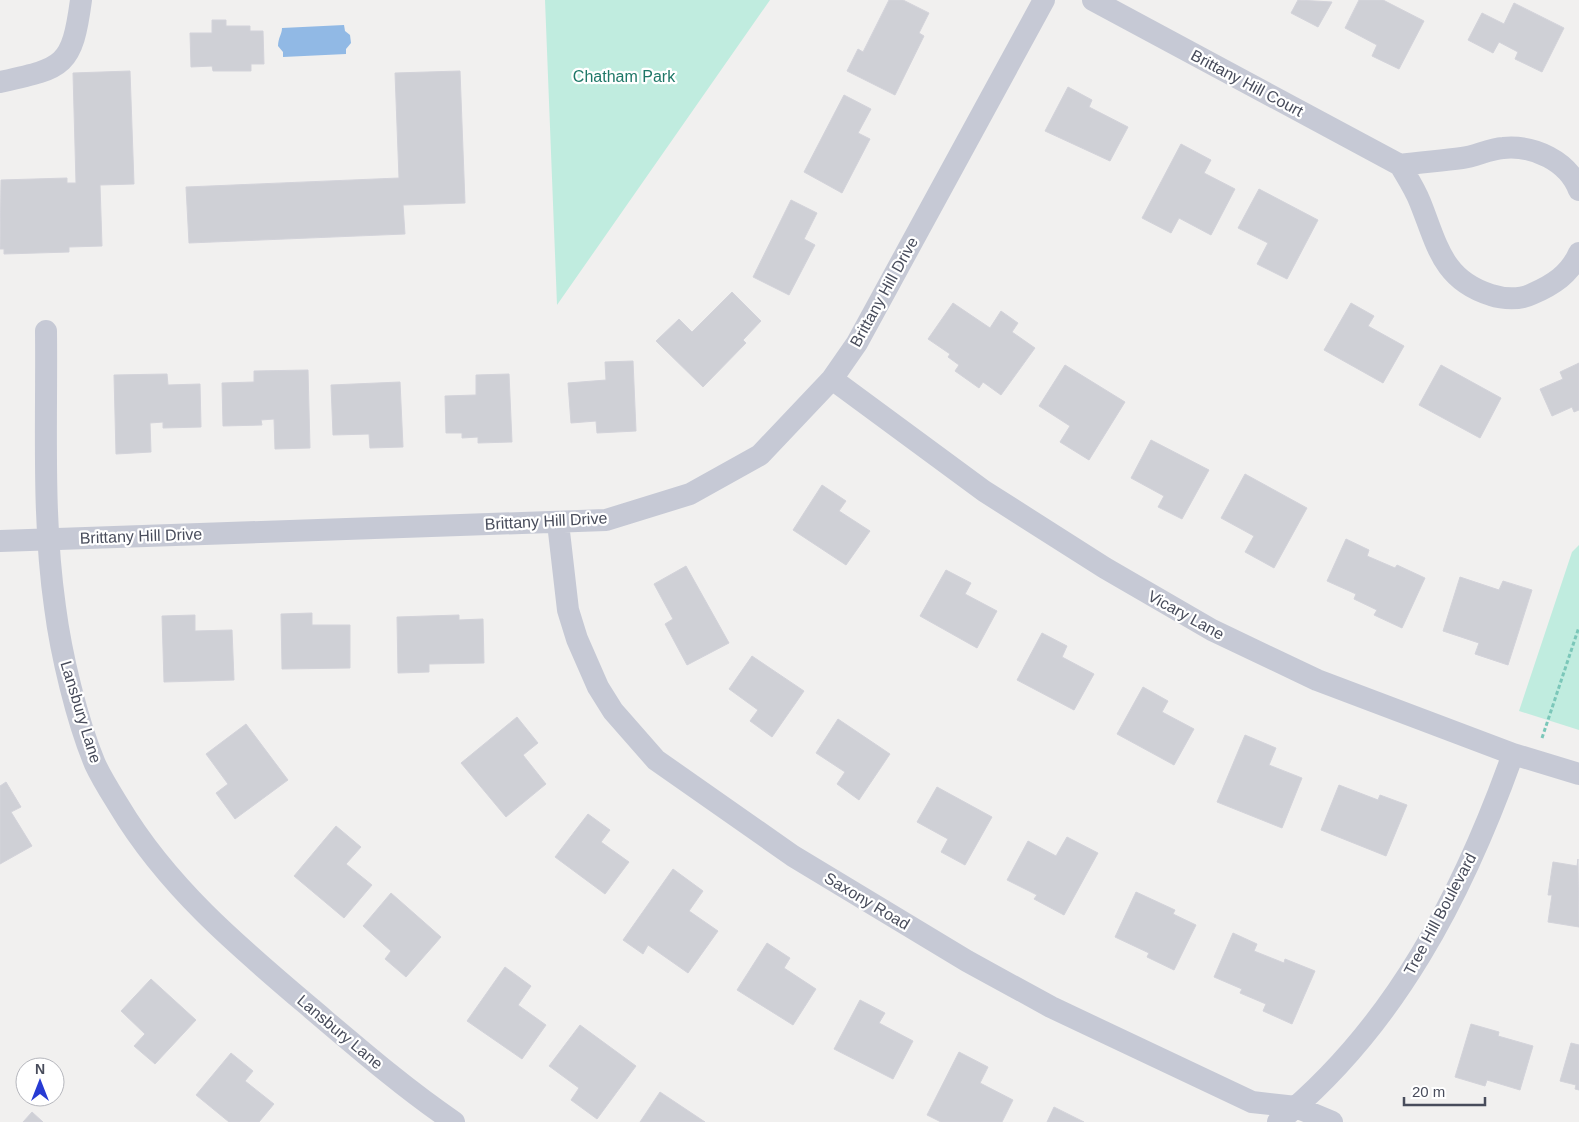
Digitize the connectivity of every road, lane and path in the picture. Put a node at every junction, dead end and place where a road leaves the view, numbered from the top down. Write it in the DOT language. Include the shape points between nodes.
graph roads {
  1 [pos="81,0"];
  2 [pos="1044,0"];
  3 [pos="1093,0"];
  4 [pos="0,82"];
  5 [pos="1400,165"];
  6 [pos="1579,190"];
  7 [pos="1579,252"];
  8 [pos="46,331"];
  9 [pos="832,379"];
  10 [pos="558,523"];
  11 [pos="48,539"];
  12 [pos="0,541"];
  13 [pos="1579,628"];
  14 [pos="1524,758"];
  15 [pos="1579,774"];
  16 [pos="1296,1108"];
  17 [pos="454,1122"];
  18 [pos="1278,1122"];
  19 [pos="1332,1122"];
  1 -- 4 [label="street" via="73,46 61,63 39,74"];
  2 -- 9 [label="street, Brittany Hill Drive" via="857,343"];
  3 -- 5 [label="street, Brittany Hill Court"];
  5 -- 6 [label="street" via="1519,148 1548,156 1563,166"];
  5 -- 7 [label="street" via="1420,201 1442,256 1473,290 1499,298 1526,297 1550,287 1566,274"];
  8 -- 11 [label="street, Lansbury Lane"];
  9 -- 10 [label="street, Brittany Hill Drive" via="760,455 690,494 606,520"];
  9 -- 14 [label="street, Vicary Lane" via="992,497 1212,630 1317,680"];
  10 -- 11 [label="street, Brittany Hill Drive"];
  10 -- 16 [label="street, Saxony Road" via="568,610 577,640 598,687 613,711 656,760 793,856 967,961 1051,1007 1252,1102"];
  11 -- 12 [label="street, Brittany Hill Drive"];
  11 -- 17 [label="street, Lansbury Lane" via="55,609 64,656 86,736 96,766 132,829 184,893 241,950 383,1069"];
  13 -- 14 [label="path"];
  14 -- 15 [label="street, Vicary Lane"];
  14 -- 16 [label="street, Tree Hill Boulevard" via="1499,792 1460,882 1420,960 1363,1038"];
  16 -- 18 [label="street, Tree Hill Boulevard"];
  16 -- 19 [label="street, Saxony Road"];
}
